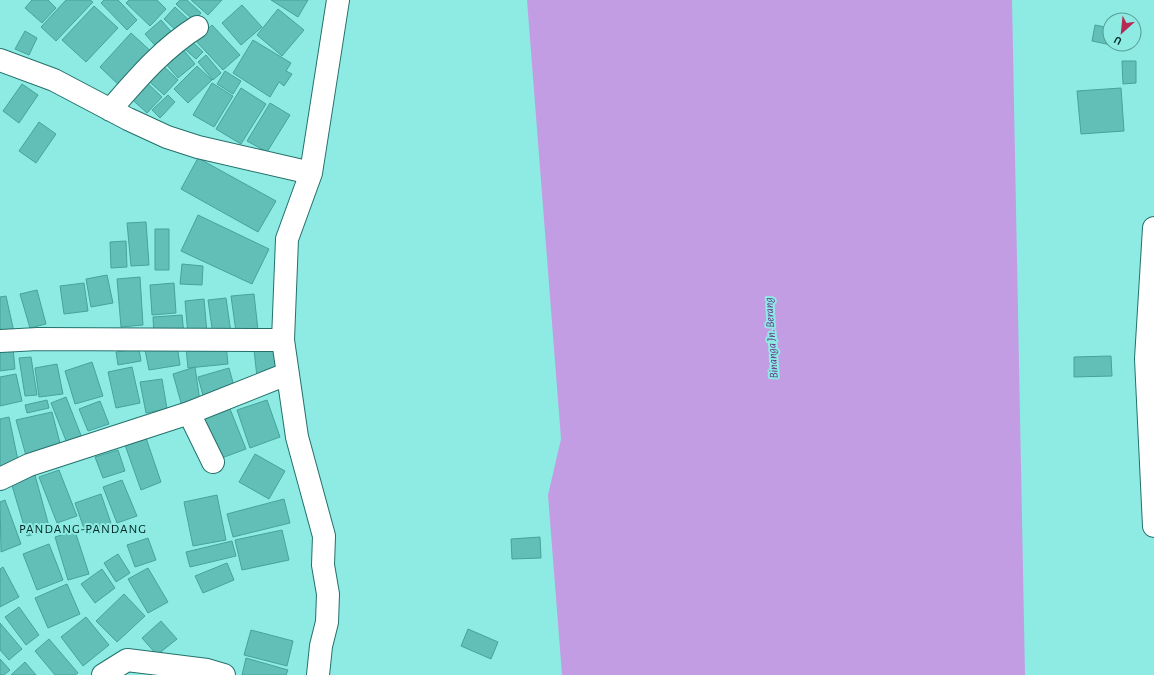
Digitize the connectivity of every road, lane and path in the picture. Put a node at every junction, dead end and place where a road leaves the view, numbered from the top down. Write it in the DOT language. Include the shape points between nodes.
graph roads {
  1 [pos="338,0"];
  2 [pos="197,27"];
  3 [pos="0,60"];
  4 [pos="110,110"];
  5 [pos="311,173"];
  6 [pos="1154,228"];
  7 [pos="283,340"];
  8 [pos="0,341"];
  9 [pos="287,374"];
  10 [pos="189,413"];
  11 [pos="213,462"];
  12 [pos="0,479"];
  13 [pos="1154,526"];
  14 [pos="126,668"];
  15 [pos="102,675"];
  16 [pos="224,675"];
  17 [pos="318,675"];
  1 -- 5 [label="street"];
  2 -- 4 [label="street" via="177,39 157,57"];
  3 -- 4 [label="street" via="54,80"];
  4 -- 5 [label="street" via="167,137 198,147"];
  5 -- 7 [label="street" via="287,239"];
  6 -- 13 [label="street" via="1146,359"];
  7 -- 8 [label="street"];
  7 -- 9 [label="street"];
  9 -- 10 [label="street"];
  9 -- 17 [label="street" via="298,437 324,536 323,565 328,594 327,622"];
  10 -- 11 [label="street"];
  10 -- 12 [label="street" via="29,465"];
  14 -- 15 [label="street"];
  14 -- 16 [label="street" via="207,670"];
}
